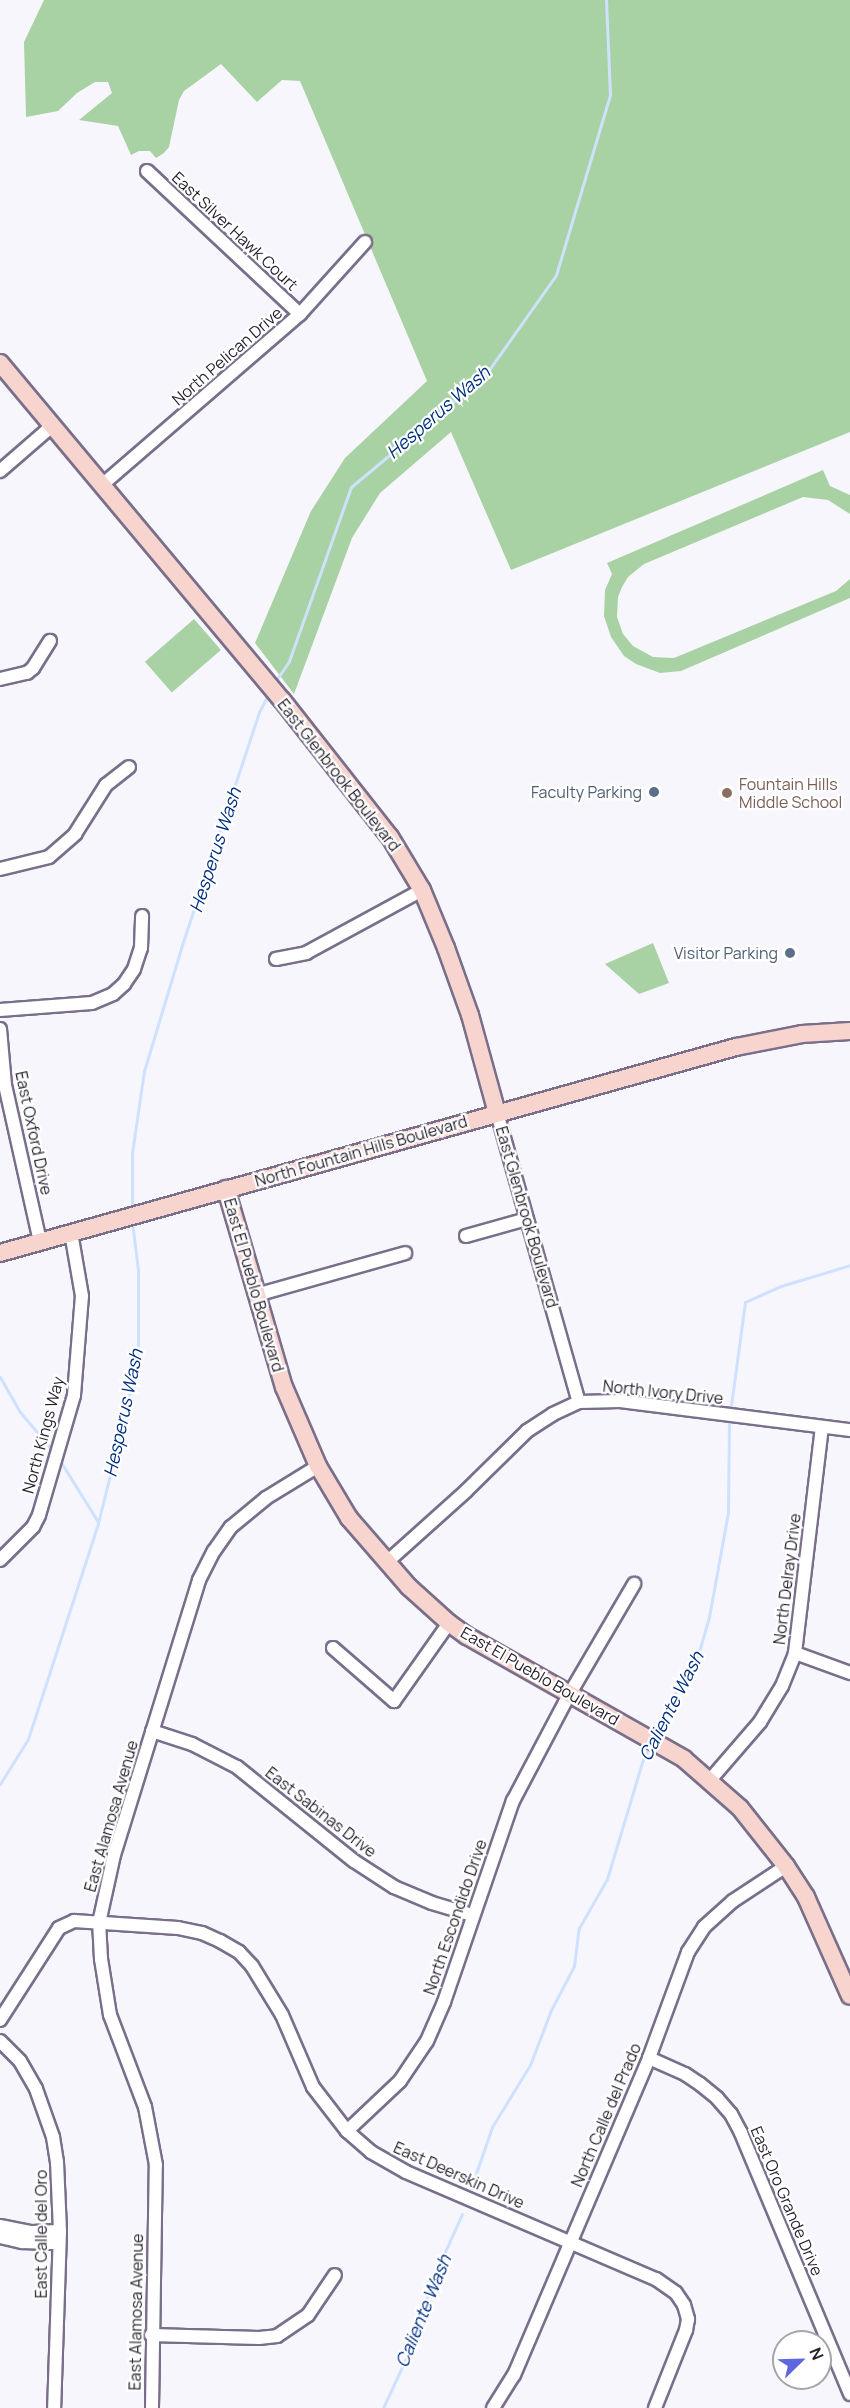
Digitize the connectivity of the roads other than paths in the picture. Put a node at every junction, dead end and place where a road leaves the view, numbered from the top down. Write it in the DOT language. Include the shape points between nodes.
graph roads {
  1 [pos="147,171"];
  2 [pos="365,242"];
  3 [pos="300,314"];
  4 [pos="0,363"];
  5 [pos="52,426"];
  6 [pos="0,471"];
  7 [pos="102,485"];
  8 [pos="50,641"];
  9 [pos="0,679"];
  10 [pos="129,766"];
  11 [pos="0,869"];
  12 [pos="422,890"];
  13 [pos="142,916"];
  14 [pos="276,959"];
  15 [pos="0,1010"];
  16 [pos="0,1029"];
  17 [pos="850,1031"];
  18 [pos="2,1085"];
  19 [pos="497,1113"];
  20 [pos="226,1189"];
  21 [pos="527,1219"];
  22 [pos="71,1232"];
  23 [pos="466,1236"];
  24 [pos="40,1242"];
  25 [pos="0,1253"];
  26 [pos="405,1253"];
  27 [pos="256,1295"];
  28 [pos="579,1402"];
  29 [pos="822,1428"];
  30 [pos="850,1430"];
  31 [pos="318,1466"];
  32 [pos="0,1560"];
  33 [pos="387,1562"];
  34 [pos="634,1584"];
  35 [pos="448,1623"];
  36 [pos="333,1648"];
  37 [pos="795,1653"];
  38 [pos="850,1673"];
  39 [pos="569,1695"];
  40 [pos="152,1731"];
  41 [pos="710,1780"];
  42 [pos="786,1866"];
  43 [pos="472,1915"];
  44 [pos="99,1923"];
  45 [pos="850,1996"];
  46 [pos="0,2020"];
  47 [pos="0,2041"];
  48 [pos="649,2058"];
  49 [pos="347,2131"];
  50 [pos="0,2226"];
  51 [pos="0,2237"];
  52 [pos="60,2237"];
  53 [pos="570,2243"];
  54 [pos="335,2275"];
  55 [pos="151,2335"];
  56 [pos="850,2394"];
  57 [pos="54,2408"];
  58 [pos="152,2408"];
  59 [pos="494,2408"];
  60 [pos="655,2408"];
  1 -- 3 [label="street, East Silver Hawk Court"];
  2 -- 3 [label="street, North Pelican Drive"];
  3 -- 7 [label="street, North Pelican Drive"];
  4 -- 5 [label="street, East Glenbrook Boulevard"];
  5 -- 6 [label="street"];
  5 -- 7 [label="street, East Glenbrook Boulevard"];
  7 -- 12 [label="street, East Glenbrook Boulevard" via="342,774 390,837"];
  8 -- 9 [label="street" via="33,669"];
  10 -- 11 [label="street" via="106,785 75,834 50,857"];
  12 -- 14 [label="street" via="306,953"];
  12 -- 19 [label="street, East Glenbrook Boulevard" via="470,1015"];
  13 -- 15 [label="street" via="141,948 134,969 113,994 92,1003"];
  16 -- 18 [label="street, East Oxford Drive"];
  17 -- 19 [label="street, North Fountain Hills Boulevard" via="802,1034 723,1050"];
  18 -- 24 [label="street, East Oxford Drive"];
  19 -- 20 [label="street, North Fountain Hills Boulevard"];
  19 -- 21 [label="street, East Glenbrook Boulevard"];
  20 -- 22 [label="street, North Fountain Hills Boulevard"];
  20 -- 27 [label="street, East El Pueblo Boulevard"];
  21 -- 23 [label="street"];
  21 -- 28 [label="street, East Glenbrook Boulevard"];
  22 -- 24 [label="street, North Fountain Hills Boulevard"];
  22 -- 32 [label="street, North Kings Way" via="82,1296 74,1395 39,1515 33,1527"];
  24 -- 25 [label="street, North Fountain Hills Boulevard"];
  26 -- 27 [label="street"];
  27 -- 31 [label="street, East El Pueblo Boulevard" via="284,1387"];
  28 -- 29 [label="street, North Ivory Drive" via="620,1401"];
  28 -- 33 [label="street, North Ivory Drive" via="527,1431"];
  29 -- 30 [label="street, North Ivory Drive"];
  29 -- 37 [label="street, North Delray Drive"];
  31 -- 33 [label="street, East El Pueblo Boulevard" via="349,1518"];
  31 -- 40 [label="street, East Alamosa Avenue" via="244,1515 214,1551 199,1580"];
  33 -- 35 [label="street, East El Pueblo Boulevard"];
  34 -- 39 [label="street, North Escondido Drive"];
  35 -- 36 [label="street" via="394,1701"];
  35 -- 39 [label="street, East El Pueblo Boulevard"];
  37 -- 38 [label="street"];
  37 -- 41 [label="street, North Delray Drive" via="782,1686 760,1722"];
  39 -- 41 [label="street, East El Pueblo Boulevard" via="684,1760"];
  39 -- 43 [label="street, North Escondido Drive" via="513,1801"];
  40 -- 43 [label="street, East Sabinas Drive" via="192,1744 237,1767 354,1861 393,1887"];
  40 -- 44 [label="street, East Alamosa Avenue" via="114,1855"];
  41 -- 42 [label="street, East El Pueblo Boulevard" via="740,1808"];
  42 -- 45 [label="street, East El Pueblo Boulevard" via="806,1897"];
  42 -- 48 [label="street, North Calle del Prado" via="733,1901 704,1927 688,1952"];
  43 -- 49 [label="street, North Escondido Drive" via="427,2042 400,2080"];
  44 -- 46 [label="street, East Deerskin Drive" via="74,1921 60,1928"];
  44 -- 49 [label="street, East Deerskin Drive" via="186,1929 202,1933 238,1953 268,1988 313,2087"];
  44 -- 55 [label="street, East Alamosa Avenue" via="100,1959 110,2015 135,2075 153,2144 156,2185"];
  47 -- 52 [label="street, East Calle del Oro" via="30,2074 53,2137"];
  48 -- 53 [label="street, North Calle del Prado"];
  48 -- 56 [label="street, East Oro Grande Drive" via="693,2079 730,2114"];
  49 -- 53 [label="street, East Deerskin Drive" via="388,2164"];
  50 -- 52 [label="street"];
  51 -- 52 [label="street" via="22,2242"];
  52 -- 57 [label="street, East Calle del Oro"];
  53 -- 59 [label="street, North Calle del Prado" via="514,2375"];
  53 -- 60 [label="street, East Deerskin Drive" via="668,2286 684,2305 686,2330"];
  54 -- 55 [label="street" via="308,2315 277,2336"];
  55 -- 58 [label="street, East Alamosa Avenue"];
}
